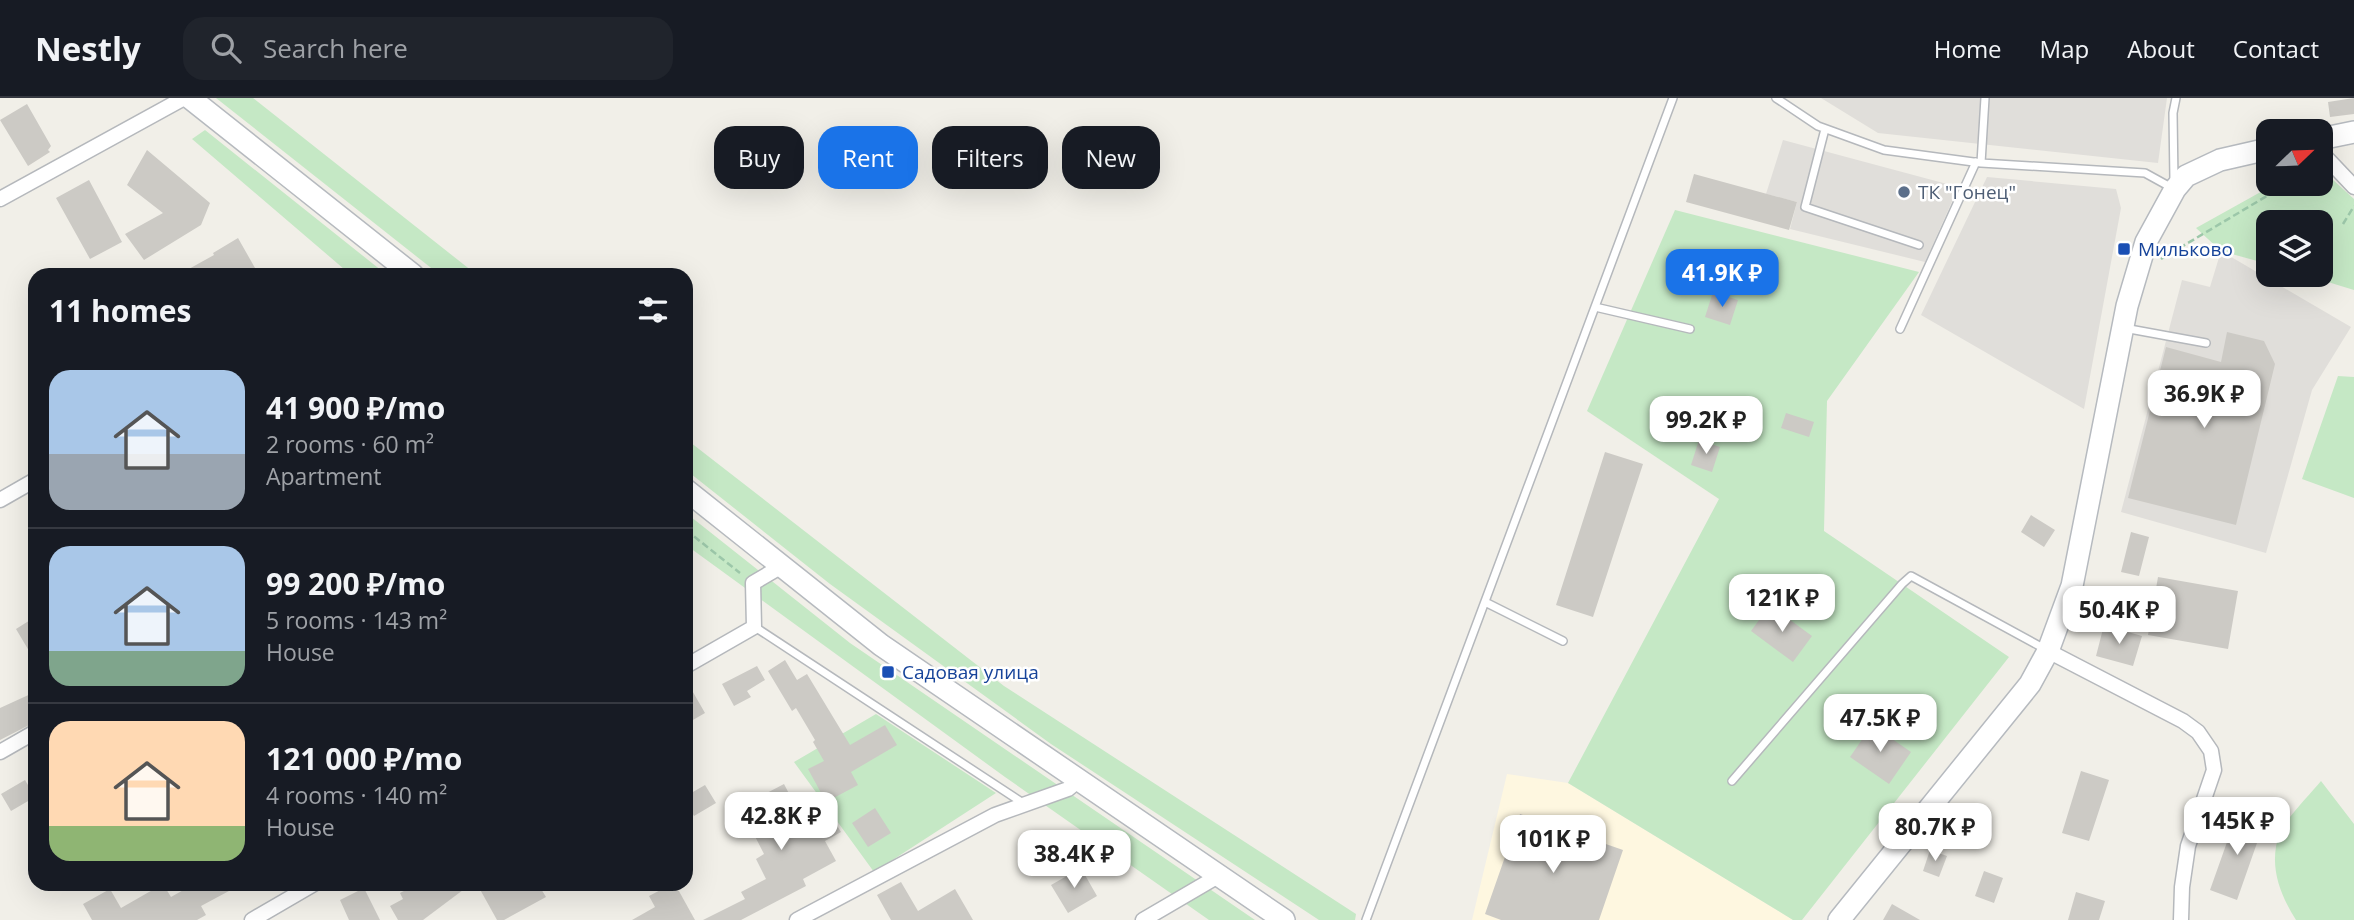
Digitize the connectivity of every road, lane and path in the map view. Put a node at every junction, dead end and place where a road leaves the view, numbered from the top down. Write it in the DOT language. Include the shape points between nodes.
graph roads {
  1 [pos="184,98"];
  2 [pos="190,98"];
  3 [pos="1673,98"];
  4 [pos="1776,98"];
  5 [pos="1985,98"];
  6 [pos="2176,98"];
  7 [pos="1825,129"];
  8 [pos="2354,132"];
  9 [pos="2333,136"];
  10 [pos="2256,151"];
  11 [pos="1979,163"];
  12 [pos="2333,165"];
  13 [pos="2354,187"];
  14 [pos="2175,189"];
  15 [pos="2267,196"];
  16 [pos="0,199"];
  17 [pos="2354,206"];
  18 [pos="2343,224"];
  19 [pos="1919,245"];
  20 [pos="2155,262"];
  21 [pos="396,268"];
  22 [pos="1595,307"];
  23 [pos="2123,328"];
  24 [pos="1690,329"];
  25 [pos="1900,329"];
  26 [pos="2206,343"];
  27 [pos="28,484"];
  28 [pos="693,496"];
  29 [pos="0,500"];
  30 [pos="693,536"];
  31 [pos="782,566"];
  32 [pos="753,583"];
  33 [pos="1485,602"];
  34 [pos="754,626"];
  35 [pos="1563,641"];
  36 [pos="2048,651"];
  37 [pos="693,662"];
  38 [pos="28,736"];
  39 [pos="0,752"];
  40 [pos="1080,779"];
  41 [pos="1732,781"];
  42 [pos="1024,804"];
  43 [pos="1220,875"];
  44 [pos="302,891"];
  45 [pos="252,920"];
  46 [pos="797,920"];
  47 [pos="1143,920"];
  48 [pos="1284,920"];
  49 [pos="1366,920"];
  50 [pos="1839,920"];
  51 [pos="2181,920"];
  1 -- 16 [label="street"];
  2 -- 21 [label="street"];
  3 -- 22 [label="lane"];
  4 -- 7 [label="lane"];
  5 -- 11 [label="lane"];
  6 -- 14 [label="lane"];
  7 -- 11 [label="lane" via="1884,150"];
  7 -- 19 [label="lane" via="1805,207"];
  8 -- 9 [label="street"];
  10 -- 14 [label="street" via="2200,168"];
  11 -- 14 [label="lane" via="2146,173"];
  11 -- 25 [label="lane"];
  12 -- 13 [label="street"];
  14 -- 23 [label="street" via="2146,242"];
  15 -- 20 [label="path"];
  17 -- 18 [label="path"];
  22 -- 24 [label="lane"];
  22 -- 33 [label="lane"];
  23 -- 26 [label="lane"];
  23 -- 36 [label="street" via="2072,586"];
  27 -- 29 [label="street"];
  28 -- 31 [label="street"];
  30 -- 32 [label="path"];
  31 -- 32 [label="street"];
  31 -- 40 [label="street" via="881,645"];
  32 -- 34 [label="street"];
  33 -- 35 [label="lane"];
  33 -- 49 [label="lane"];
  34 -- 37 [label="street"];
  34 -- 42 [label="lane"];
  36 -- 41 [label="lane" via="1911,576"];
  36 -- 50 [label="street" via="2030,684"];
  36 -- 51 [label="street" via="2183,721 2198,732 2210,751 2214,770 2188,846"];
  38 -- 39 [label="street"];
  40 -- 42 [label="street" via="1068,789"];
  40 -- 43 [label="street"];
  42 -- 46 [label="street"];
  43 -- 47 [label="street"];
  43 -- 48 [label="street"];
  44 -- 45 [label="street"];
}
